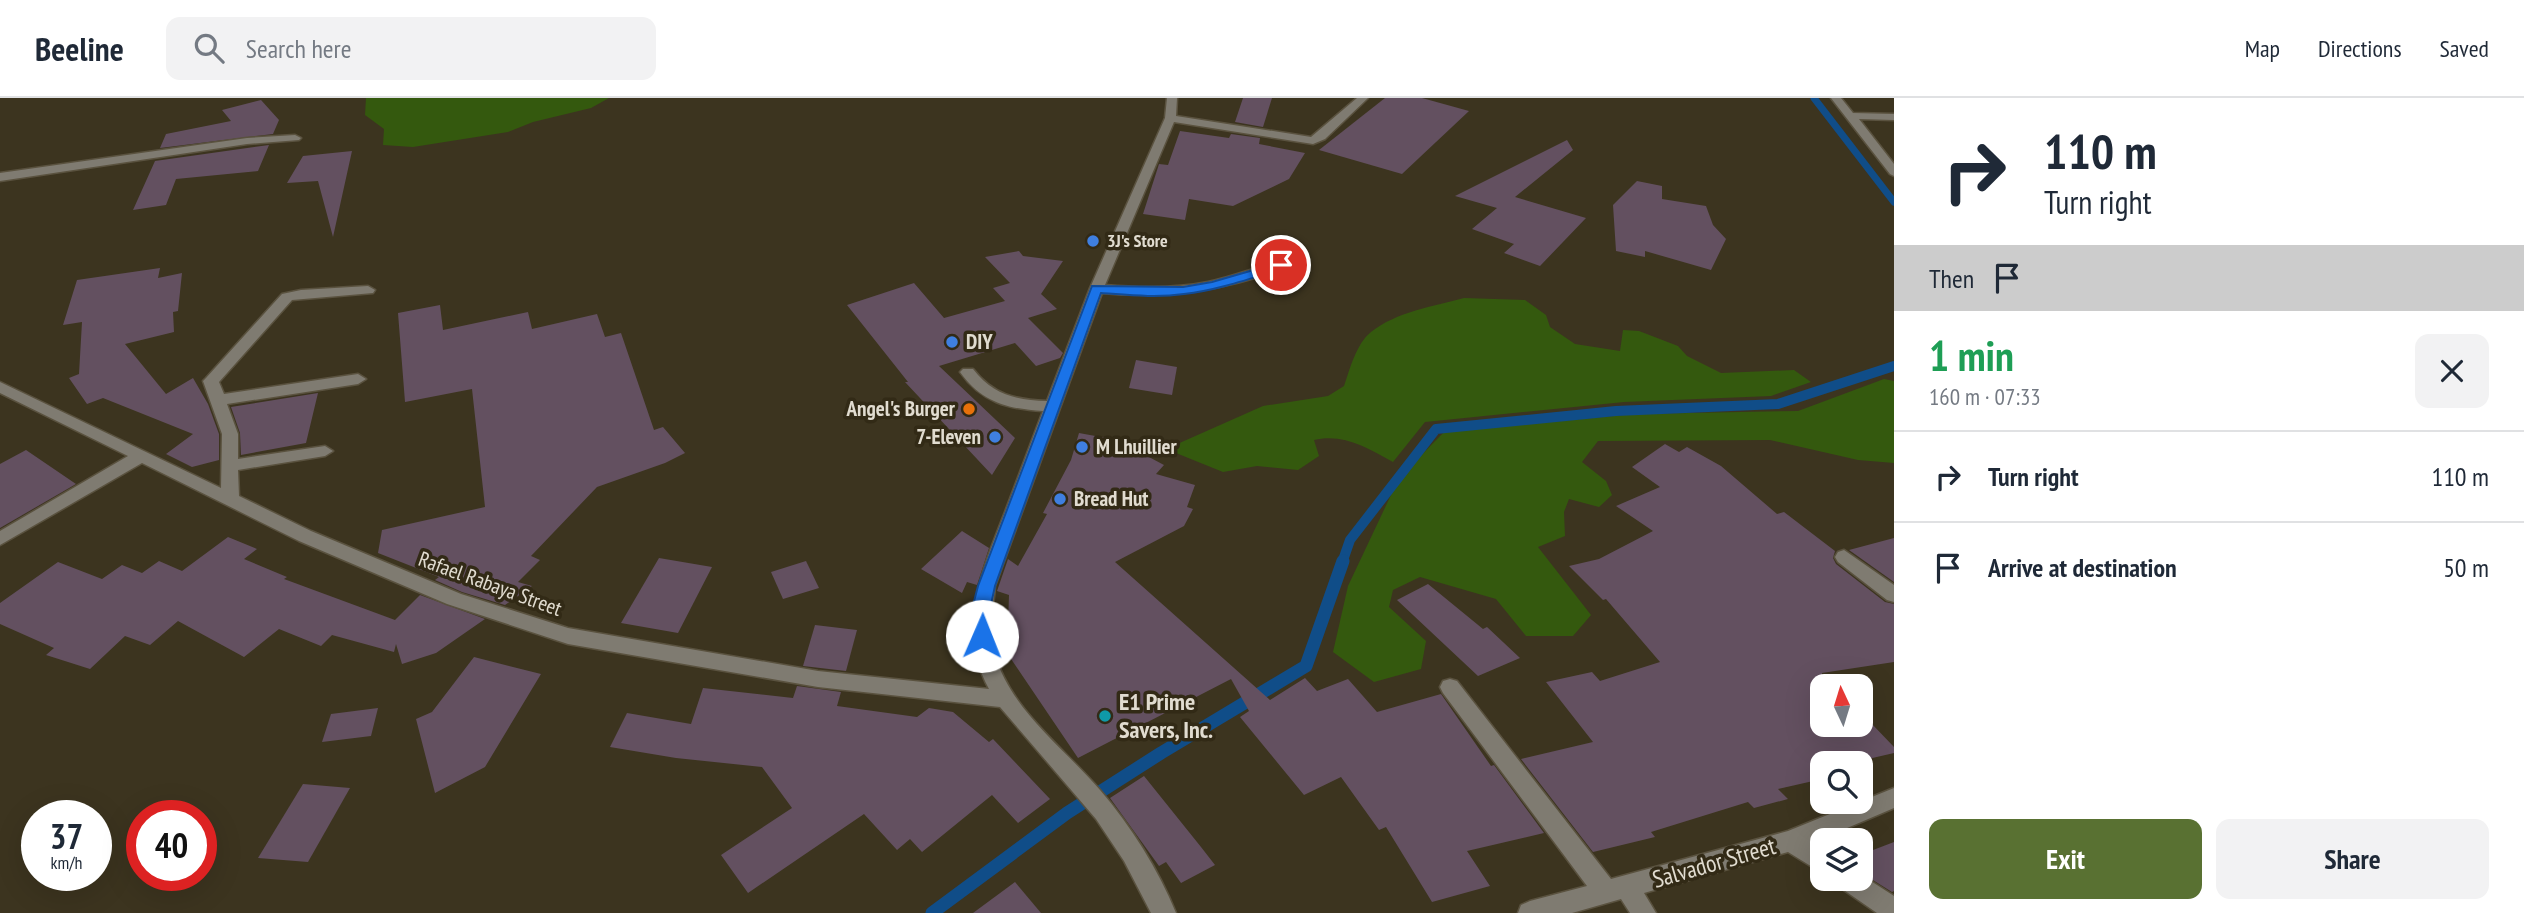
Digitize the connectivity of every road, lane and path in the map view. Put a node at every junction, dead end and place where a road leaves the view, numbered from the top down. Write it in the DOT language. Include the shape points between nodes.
graph roads {
  1 [pos="1172,98"];
  2 [pos="1363,98"];
  3 [pos="1836,98"];
  4 [pos="1848,116"];
  5 [pos="1894,117"];
  6 [pos="1170,118"];
  7 [pos="295,138"];
  8 [pos="1892,165"];
  9 [pos="0,177"];
  10 [pos="1281,265"];
  11 [pos="1097,288"];
  12 [pos="368,290"];
  13 [pos="968,372"];
  14 [pos="358,379"];
  15 [pos="0,387"];
  16 [pos="219,400"];
  17 [pos="1053,406"];
  18 [pos="325,451"];
  19 [pos="140,457"];
  20 [pos="231,466"];
  21 [pos="230,497"];
  22 [pos="0,540"];
  23 [pos="1844,557"];
  24 [pos="1894,595"];
  25 [pos="1450,687"];
  26 [pos="1003,699"];
  27 [pos="1894,798"];
  28 [pos="1790,841"];
  29 [pos="1810,854"];
  30 [pos="1617,890"];
  31 [pos="1866,891"];
  32 [pos="1894,910"];
  33 [pos="1164,913"];
  34 [pos="1530,913"];
  35 [pos="1644,913"];
  1 -- 6 [label="street"];
  2 -- 6 [label="street" via="1313,141"];
  3 -- 4 [label="street"];
  4 -- 5 [label="street"];
  4 -- 8 [label="street"];
  6 -- 11 [label="street"];
  7 -- 9 [label="street"];
  10 -- 11 [label="street" via="1183,291"];
  11 -- 17 [label="street"];
  12 -- 16 [label="street" via="285,299 211,381"];
  13 -- 17 [label="street" via="978,388 1014,405"];
  14 -- 16 [label="street"];
  15 -- 19 [label="street, Rafael Rabaya Street"];
  16 -- 20 [label="street" via="230,434"];
  17 -- 26 [label="street" via="981,609 986,667"];
  18 -- 20 [label="street"];
  19 -- 21 [label="street, Rafael Rabaya Street"];
  19 -- 22 [label="street"];
  20 -- 21 [label="street"];
  21 -- 26 [label="street, Rafael Rabaya Street" via="304,536 454,600 568,636 818,679"];
  23 -- 24 [label="street"];
  25 -- 30 [label="street"];
  26 -- 33 [label="street" via="1090,794 1151,884"];
  27 -- 28 [label="street, Salvador Street"];
  28 -- 29 [label="street"];
  28 -- 30 [label="street, Salvador Street"];
  30 -- 34 [label="street, Salvador Street"];
  30 -- 35 [label="street"];
  31 -- 32 [label="street"];
}
